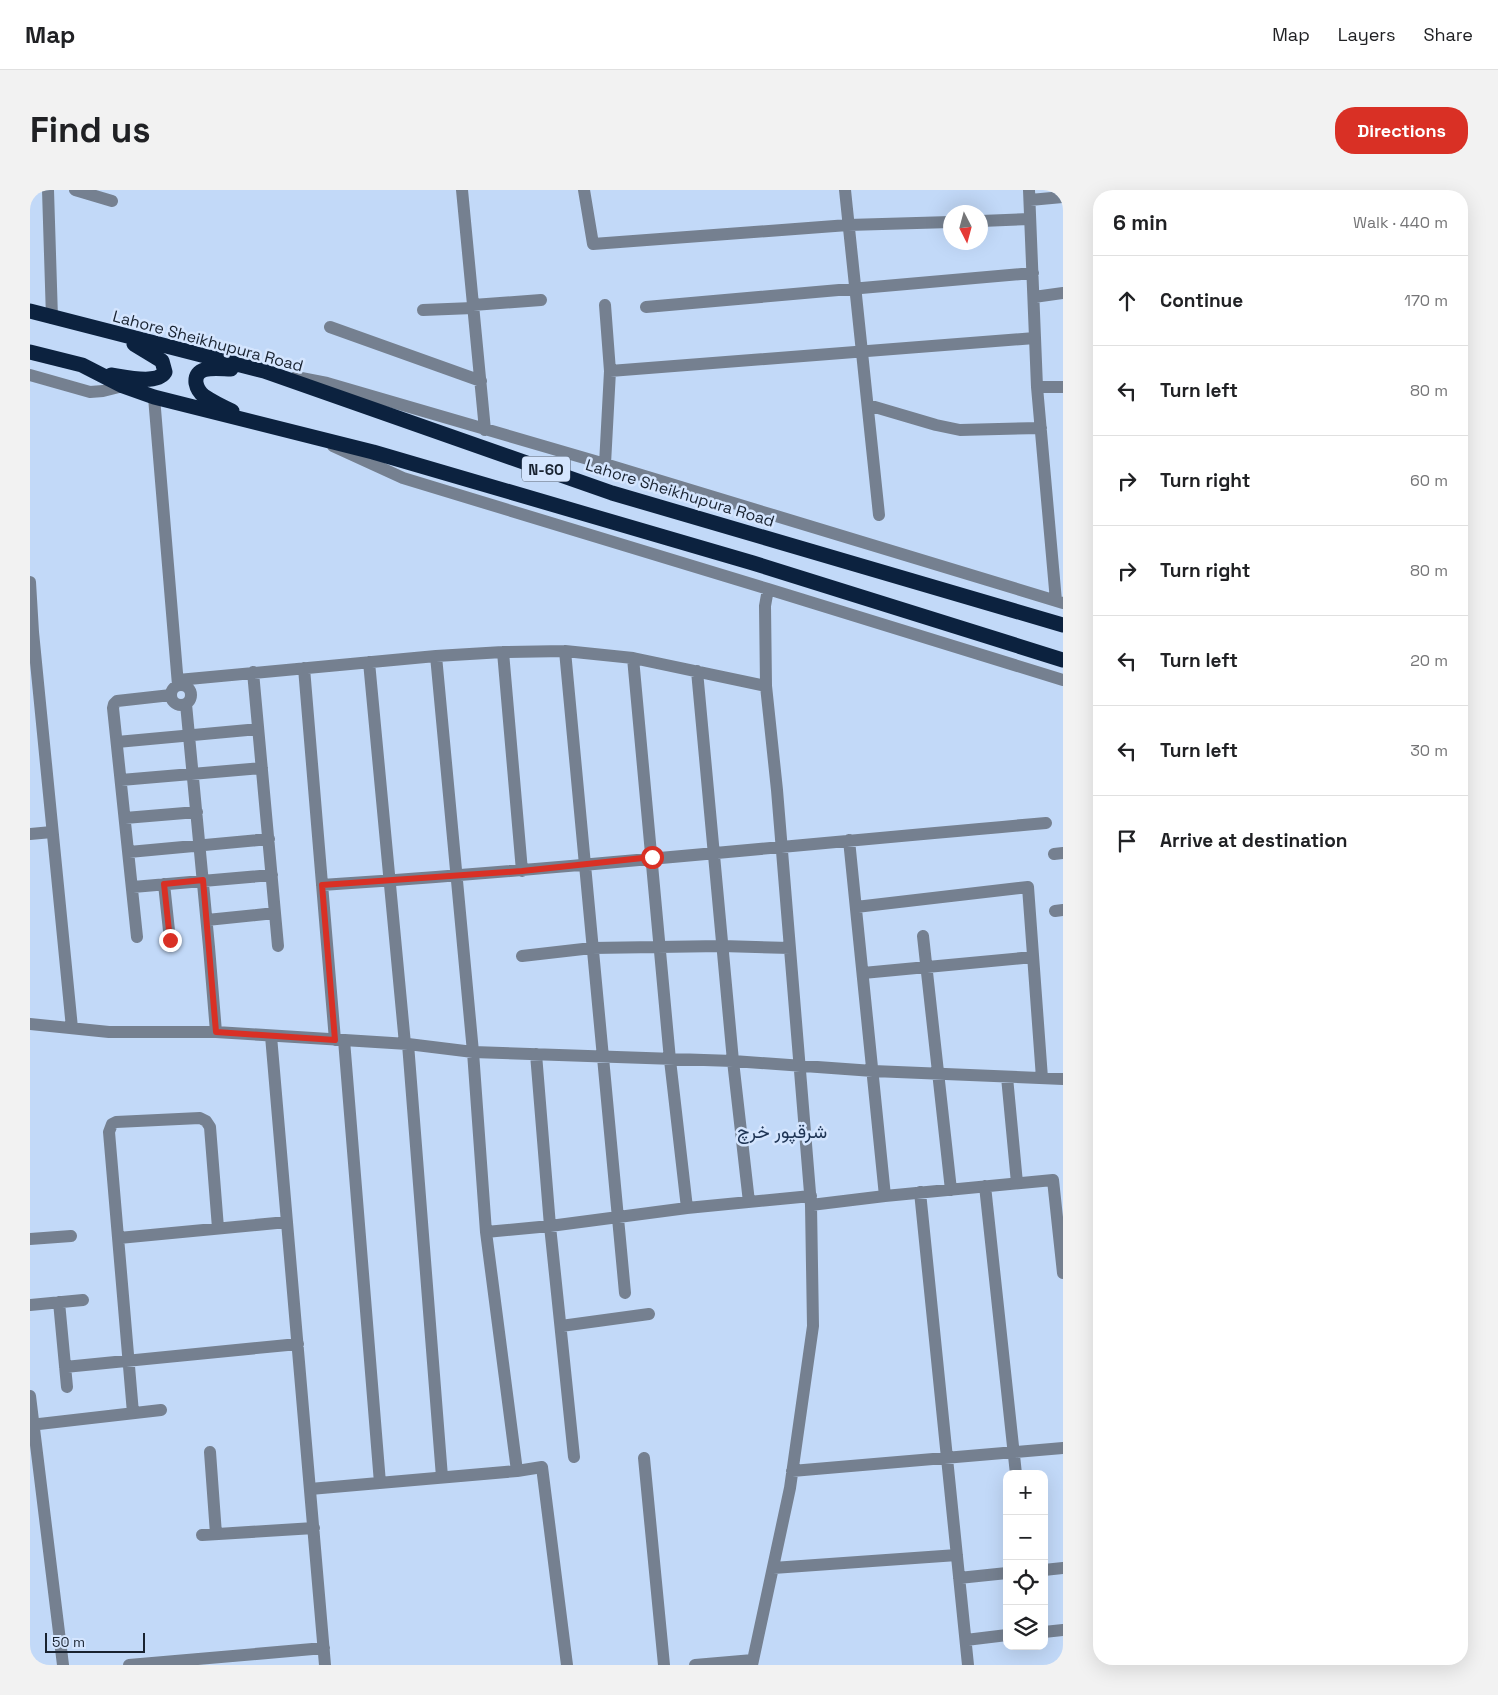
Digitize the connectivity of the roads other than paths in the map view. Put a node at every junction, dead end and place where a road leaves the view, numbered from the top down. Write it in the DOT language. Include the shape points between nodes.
graph roads {
  1 [pos="48,190"];
  2 [pos="75,190"];
  3 [pos="462,190"];
  4 [pos="584,190"];
  5 [pos="845,190"];
  6 [pos="1029,195"];
  7 [pos="1063,197"];
  8 [pos="112,201"];
  9 [pos="1030,219"];
  10 [pos="988,221"];
  11 [pos="943,222"];
  12 [pos="848,225"];
  13 [pos="1033,273"];
  14 [pos="855,288"];
  15 [pos="1063,294"];
  16 [pos="1034,297"];
  17 [pos="541,300"];
  18 [pos="605,304"];
  19 [pos="473,306"];
  20 [pos="646,307"];
  21 [pos="423,310"];
  22 [pos="30,311"];
  23 [pos="52,318"];
  24 [pos="330,328"];
  25 [pos="117,334"];
  26 [pos="1035,338"];
  27 [pos="30,352"];
  28 [pos="862,352"];
  29 [pos="264,371"];
  30 [pos="610,371"];
  31 [pos="102,374"];
  32 [pos="30,375"];
  33 [pos="481,382"];
  34 [pos="123,386"];
  35 [pos="1037,387"];
  36 [pos="1063,387"];
  37 [pos="154,397"];
  38 [pos="868,405"];
  39 [pos="254,423"];
  40 [pos="1041,428"];
  41 [pos="485,430"];
  42 [pos="313,437"];
  43 [pos="605,464"];
  44 [pos="879,515"];
  45 [pos="30,582"];
  46 [pos="768,588"];
  47 [pos="1059,602"];
  48 [pos="1063,625"];
  49 [pos="32,632"];
  50 [pos="564,651"];
  51 [pos="503,652"];
  52 [pos="436,656"];
  53 [pos="633,658"];
  54 [pos="1063,660"];
  55 [pos="369,662"];
  56 [pos="304,668"];
  57 [pos="697,671"];
  58 [pos="253,672"];
  59 [pos="1063,680"];
  60 [pos="175,686"];
  61 [pos="766,686"];
  62 [pos="186,704"];
  63 [pos="258,729"];
  64 [pos="190,736"];
  65 [pos="117,742"];
  66 [pos="262,768"];
  67 [pos="193,774"];
  68 [pos="121,780"];
  69 [pos="196,812"];
  70 [pos="125,818"];
  71 [pos="1046,823"];
  72 [pos="52,832"];
  73 [pos="30,834"];
  74 [pos="269,839"];
  75 [pos="850,840"];
  76 [pos="200,845"];
  77 [pos="781,846"];
  78 [pos="129,852"];
  79 [pos="713,852"];
  80 [pos="652,857"];
  81 [pos="584,865"];
  82 [pos="522,871"];
  83 [pos="272,876"];
  84 [pos="455,876"];
  85 [pos="203,880"];
  86 [pos="389,881"];
  87 [pos="164,884"];
  88 [pos="322,885"];
  89 [pos="133,887"];
  90 [pos="856,907"];
  91 [pos="275,913"];
  92 [pos="207,920"];
  93 [pos="922,936"];
  94 [pos="137,937"];
  95 [pos="170,940"];
  96 [pos="278,946"];
  97 [pos="722,946"];
  98 [pos="660,947"];
  99 [pos="592,948"];
  100 [pos="790,948"];
  101 [pos="522,956"];
  102 [pos="1033,957"];
  103 [pos="926,967"];
  104 [pos="863,973"];
  105 [pos="30,1024"];
  106 [pos="72,1028"];
  107 [pos="216,1032"];
  108 [pos="271,1036"];
  109 [pos="339,1040"];
  110 [pos="407,1044"];
  111 [pos="473,1052"];
  112 [pos="536,1054"];
  113 [pos="603,1056"];
  114 [pos="670,1060"];
  115 [pos="732,1061"];
  116 [pos="800,1066"];
  117 [pos="873,1071"];
  118 [pos="937,1074"];
  119 [pos="1007,1077"];
  120 [pos="1042,1078"];
  121 [pos="1063,1079"];
  122 [pos="1017,1183"];
  123 [pos="985,1186"];
  124 [pos="951,1190"];
  125 [pos="920,1192"];
  126 [pos="885,1196"];
  127 [pos="811,1200"];
  128 [pos="749,1202"];
  129 [pos="687,1208"];
  130 [pos="618,1216"];
  131 [pos="288,1222"];
  132 [pos="550,1226"];
  133 [pos="218,1228"];
  134 [pos="486,1232"];
  135 [pos="72,1236"];
  136 [pos="119,1238"];
  137 [pos="30,1239"];
  138 [pos="1063,1273"];
  139 [pos="625,1293"];
  140 [pos="83,1300"];
  141 [pos="59,1302"];
  142 [pos="30,1305"];
  143 [pos="649,1314"];
  144 [pos="561,1326"];
  145 [pos="298,1344"];
  146 [pos="129,1360"];
  147 [pos="65,1367"];
  148 [pos="67,1387"];
  149 [pos="30,1396"];
  150 [pos="160,1410"];
  151 [pos="133,1413"];
  152 [pos="32,1424"];
  153 [pos="1063,1448"];
  154 [pos="210,1452"];
  155 [pos="1014,1452"];
  156 [pos="574,1457"];
  157 [pos="644,1458"];
  158 [pos="946,1458"];
  159 [pos="1016,1470"];
  160 [pos="517,1471"];
  161 [pos="792,1471"];
  162 [pos="442,1478"];
  163 [pos="380,1483"];
  164 [pos="310,1489"];
  165 [pos="314,1528"];
  166 [pos="216,1534"];
  167 [pos="202,1535"];
  168 [pos="957,1555"];
  169 [pos="773,1568"];
  170 [pos="1063,1568"];
  171 [pos="1048,1570"];
  172 [pos="1003,1573"];
  173 [pos="959,1578"];
  174 [pos="1063,1630"];
  175 [pos="1048,1632"];
  176 [pos="1003,1636"];
  177 [pos="966,1640"];
  178 [pos="324,1648"];
  179 [pos="752,1662"];
  180 [pos="62,1665"];
  181 [pos="129,1665"];
  182 [pos="325,1665"];
  183 [pos="568,1665"];
  184 [pos="664,1665"];
  185 [pos="696,1665"];
  186 [pos="968,1665"];
  1 -- 23 [label="street"];
  2 -- 8 [label="street"];
  3 -- 19 [label="street"];
  4 -- 12 [label="street" via="593,244"];
  5 -- 12 [label="street"];
  6 -- 7 [label="street"];
  6 -- 9 [label="street"];
  9 -- 10 [label="street"];
  9 -- 13 [label="street"];
  11 -- 12 [label="street"];
  12 -- 14 [label="street"];
  13 -- 14 [label="street"];
  13 -- 16 [label="street"];
  14 -- 20 [label="street"];
  14 -- 28 [label="street"];
  15 -- 16 [label="street"];
  16 -- 26 [label="street"];
  17 -- 19 [label="street"];
  18 -- 30 [label="street"];
  19 -- 21 [label="street"];
  19 -- 33 [label="street"];
  22 -- 23 [label="highway, Lahore Sheikhupura Road / N-60"];
  23 -- 25 [label="highway, Lahore Sheikhupura Road / N-60"];
  24 -- 33 [label="street"];
  25 -- 29 [label="highway, Lahore Sheikhupura Road / N-60"];
  25 -- 31 [label="highway" via="162,361 165,372 158,379"];
  26 -- 28 [label="street"];
  26 -- 35 [label="street"];
  27 -- 31 [label="highway, N-60" via="82,365"];
  28 -- 30 [label="street"];
  28 -- 38 [label="street"];
  29 -- 39 [label="highway" via="211,368 201,370 196,379 198,390 205,397"];
  29 -- 41 [label="street" via="327,383"];
  29 -- 48 [label="highway, Lahore Sheikhupura Road / N-60" via="612,493"];
  30 -- 43 [label="street"];
  31 -- 34 [label="highway, N-60"];
  32 -- 34 [label="street" via="90,392"];
  33 -- 41 [label="street"];
  34 -- 37 [label="highway, N-60"];
  35 -- 36 [label="street"];
  35 -- 40 [label="street"];
  37 -- 39 [label="highway, N-60"];
  37 -- 60 [label="street"];
  38 -- 40 [label="street" via="960,430"];
  38 -- 44 [label="street"];
  39 -- 42 [label="highway, N-60"];
  40 -- 47 [label="street"];
  41 -- 43 [label="street"];
  42 -- 46 [label="street" via="403,478"];
  42 -- 54 [label="highway, N-60" via="743,561"];
  43 -- 47 [label="street"];
  45 -- 49 [label="street"];
  46 -- 59 [label="street"];
  46 -- 61 [label="street" via="765,606"];
  49 -- 72 [label="street"];
  50 -- 51 [label="street"];
  50 -- 53 [label="street"];
  50 -- 81 [label="street"];
  51 -- 52 [label="street"];
  51 -- 82 [label="street"];
  52 -- 55 [label="street"];
  52 -- 84 [label="street"];
  53 -- 57 [label="street"];
  53 -- 80 [label="street"];
  55 -- 56 [label="street"];
  55 -- 86 [label="street"];
  56 -- 58 [label="street"];
  56 -- 88 [label="street"];
  57 -- 61 [label="street"];
  57 -- 79 [label="street"];
  58 -- 60 [label="street"];
  58 -- 63 [label="street"];
  60 -- 62 [label="street" via="174,703"];
  60 -- 62 [label="street" via="190,689 191,697"];
  60 -- 65 [label="street" via="114,704"];
  61 -- 77 [label="street"];
  62 -- 64 [label="street"];
  63 -- 64 [label="street"];
  63 -- 66 [label="street"];
  64 -- 65 [label="street"];
  64 -- 67 [label="street"];
  65 -- 68 [label="street"];
  66 -- 67 [label="street"];
  66 -- 74 [label="street"];
  67 -- 68 [label="street"];
  67 -- 69 [label="street"];
  68 -- 70 [label="street"];
  69 -- 70 [label="street"];
  69 -- 76 [label="street"];
  70 -- 78 [label="street"];
  71 -- 75 [label="street"];
  72 -- 73 [label="street"];
  72 -- 106 [label="street"];
  74 -- 76 [label="street"];
  74 -- 83 [label="street"];
  75 -- 77 [label="street"];
  75 -- 90 [label="street"];
  76 -- 78 [label="street"];
  76 -- 85 [label="street"];
  77 -- 79 [label="street"];
  77 -- 100 [label="street"];
  78 -- 89 [label="street"];
  79 -- 80 [label="street"];
  79 -- 97 [label="street"];
  80 -- 81 [label="street"];
  80 -- 98 [label="street"];
  81 -- 82 [label="street"];
  81 -- 99 [label="street"];
  82 -- 84 [label="street"];
  83 -- 85 [label="street"];
  83 -- 91 [label="street"];
  84 -- 86 [label="street"];
  84 -- 111 [label="street"];
  85 -- 87 [label="street"];
  85 -- 92 [label="street"];
  86 -- 88 [label="street"];
  86 -- 110 [label="street"];
  87 -- 89 [label="street"];
  87 -- 95 [label="street"];
  88 -- 109 [label="street"];
  89 -- 94 [label="street"];
  90 -- 102 [label="street" via="1028,887"];
  90 -- 104 [label="street"];
  91 -- 92 [label="street"];
  91 -- 96 [label="street"];
  92 -- 107 [label="street"];
  93 -- 103 [label="street"];
  97 -- 98 [label="street"];
  97 -- 100 [label="street"];
  97 -- 115 [label="street"];
  98 -- 99 [label="street"];
  98 -- 114 [label="street"];
  99 -- 101 [label="street"];
  99 -- 113 [label="street"];
  100 -- 116 [label="street"];
  102 -- 103 [label="street"];
  102 -- 120 [label="street"];
  103 -- 104 [label="street"];
  103 -- 118 [label="street"];
  104 -- 117 [label="street"];
  105 -- 106 [label="street"];
  106 -- 107 [label="street" via="109,1032"];
  107 -- 108 [label="street"];
  108 -- 109 [label="street"];
  108 -- 131 [label="street"];
  109 -- 110 [label="street"];
  109 -- 163 [label="street"];
  110 -- 111 [label="street"];
  110 -- 162 [label="street"];
  111 -- 112 [label="street"];
  111 -- 134 [label="street"];
  112 -- 113 [label="street"];
  112 -- 132 [label="street"];
  113 -- 114 [label="street"];
  113 -- 130 [label="street"];
  114 -- 115 [label="street"];
  114 -- 129 [label="street"];
  115 -- 116 [label="street"];
  115 -- 128 [label="street"];
  116 -- 117 [label="street"];
  116 -- 127 [label="street"];
  117 -- 118 [label="street"];
  117 -- 126 [label="street"];
  118 -- 119 [label="street"];
  118 -- 124 [label="street"];
  119 -- 120 [label="street"];
  119 -- 122 [label="street"];
  120 -- 121 [label="street"];
  122 -- 123 [label="street"];
  122 -- 138 [label="street" via="1053,1180"];
  123 -- 124 [label="street"];
  123 -- 155 [label="street"];
  124 -- 125 [label="street"];
  125 -- 126 [label="street"];
  125 -- 158 [label="street"];
  126 -- 127 [label="street"];
  127 -- 128 [label="street"];
  127 -- 161 [label="street" via="812,1326"];
  128 -- 129 [label="street"];
  129 -- 130 [label="street"];
  130 -- 132 [label="street"];
  130 -- 139 [label="street"];
  131 -- 133 [label="street"];
  131 -- 145 [label="street"];
  132 -- 134 [label="street"];
  132 -- 144 [label="street"];
  133 -- 136 [label="street"];
  133 -- 136 [label="street" via="210,1127 206,1121 200,1118 116,1122 109,1132"];
  134 -- 160 [label="street"];
  135 -- 137 [label="street"];
  136 -- 146 [label="street"];
  140 -- 141 [label="street"];
  141 -- 142 [label="street"];
  141 -- 147 [label="street"];
  143 -- 144 [label="street"];
  144 -- 156 [label="street"];
  145 -- 146 [label="street"];
  145 -- 164 [label="street"];
  146 -- 147 [label="street"];
  146 -- 151 [label="street"];
  147 -- 148 [label="street"];
  149 -- 152 [label="street"];
  150 -- 151 [label="street"];
  151 -- 152 [label="street"];
  152 -- 180 [label="street"];
  153 -- 155 [label="street"];
  154 -- 166 [label="street"];
  155 -- 158 [label="street"];
  155 -- 159 [label="street"];
  157 -- 184 [label="street"];
  158 -- 161 [label="street"];
  158 -- 168 [label="street"];
  160 -- 162 [label="street"];
  160 -- 183 [label="street" via="542,1467"];
  161 -- 169 [label="street"];
  162 -- 163 [label="street"];
  163 -- 164 [label="street"];
  164 -- 165 [label="street"];
  165 -- 166 [label="street"];
  165 -- 178 [label="street"];
  166 -- 167 [label="street"];
  168 -- 169 [label="street"];
  168 -- 173 [label="street"];
  169 -- 179 [label="street"];
  170 -- 171 [label="street"];
  172 -- 173 [label="street"];
  173 -- 177 [label="street"];
  174 -- 175 [label="street"];
  176 -- 177 [label="street"];
  177 -- 186 [label="street"];
  178 -- 181 [label="street"];
  178 -- 182 [label="street"];
  179 -- 185 [label="street"];
}
